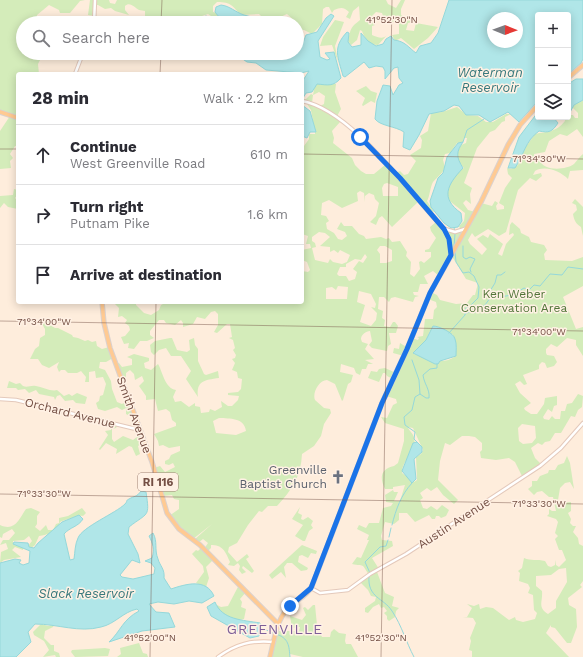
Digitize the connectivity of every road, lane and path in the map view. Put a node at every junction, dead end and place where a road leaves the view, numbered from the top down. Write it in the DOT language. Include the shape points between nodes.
graph roads {
  1 [pos="95,0"];
  2 [pos="94,16"];
  3 [pos="80,60"];
  4 [pos="583,65"];
  5 [pos="75,72"];
  6 [pos="571,75"];
  7 [pos="304,102"];
  8 [pos="535,109"];
  9 [pos="0,112"];
  10 [pos="16,117"];
  11 [pos="444,229"];
  12 [pos="465,229"];
  13 [pos="451,255"];
  14 [pos="102,304"];
  15 [pos="0,399"];
  16 [pos="583,423"];
  17 [pos="140,430"];
  18 [pos="311,588"];
  19 [pos="278,624"];
  20 [pos="274,640"];
  21 [pos="218,657"];
  22 [pos="270,657"];
  1 -- 2 [label="street"];
  3 -- 5 [label="street"];
  4 -- 6 [label="main road"];
  7 -- 11 [label="street" via="321,108 349,127 400,178"];
  8 -- 12 [label="main road" via="520,125 508,145"];
  9 -- 10 [label="main road"];
  11 -- 12 [label="street" via="455,232"];
  11 -- 13 [label="street" via="449,239"];
  12 -- 13 [label="main road"];
  13 -- 18 [label="main road" via="430,293 382,403"];
  14 -- 17 [label="main road, Smith Avenue / RI 116" via="108,343"];
  15 -- 17 [label="street, Orchard Avenue" via="16,400"];
  16 -- 18 [label="street, Austin Avenue" via="561,448 540,466 352,588 345,592 320,593"];
  17 -- 19 [label="main road, Smith Avenue / RI 116" via="162,502 173,522 200,545"];
  18 -- 19 [label="main road" via="286,611"];
  19 -- 20 [label="main road"];
  20 -- 21 [label="street" via="242,643"];
  20 -- 22 [label="main road"];
}
